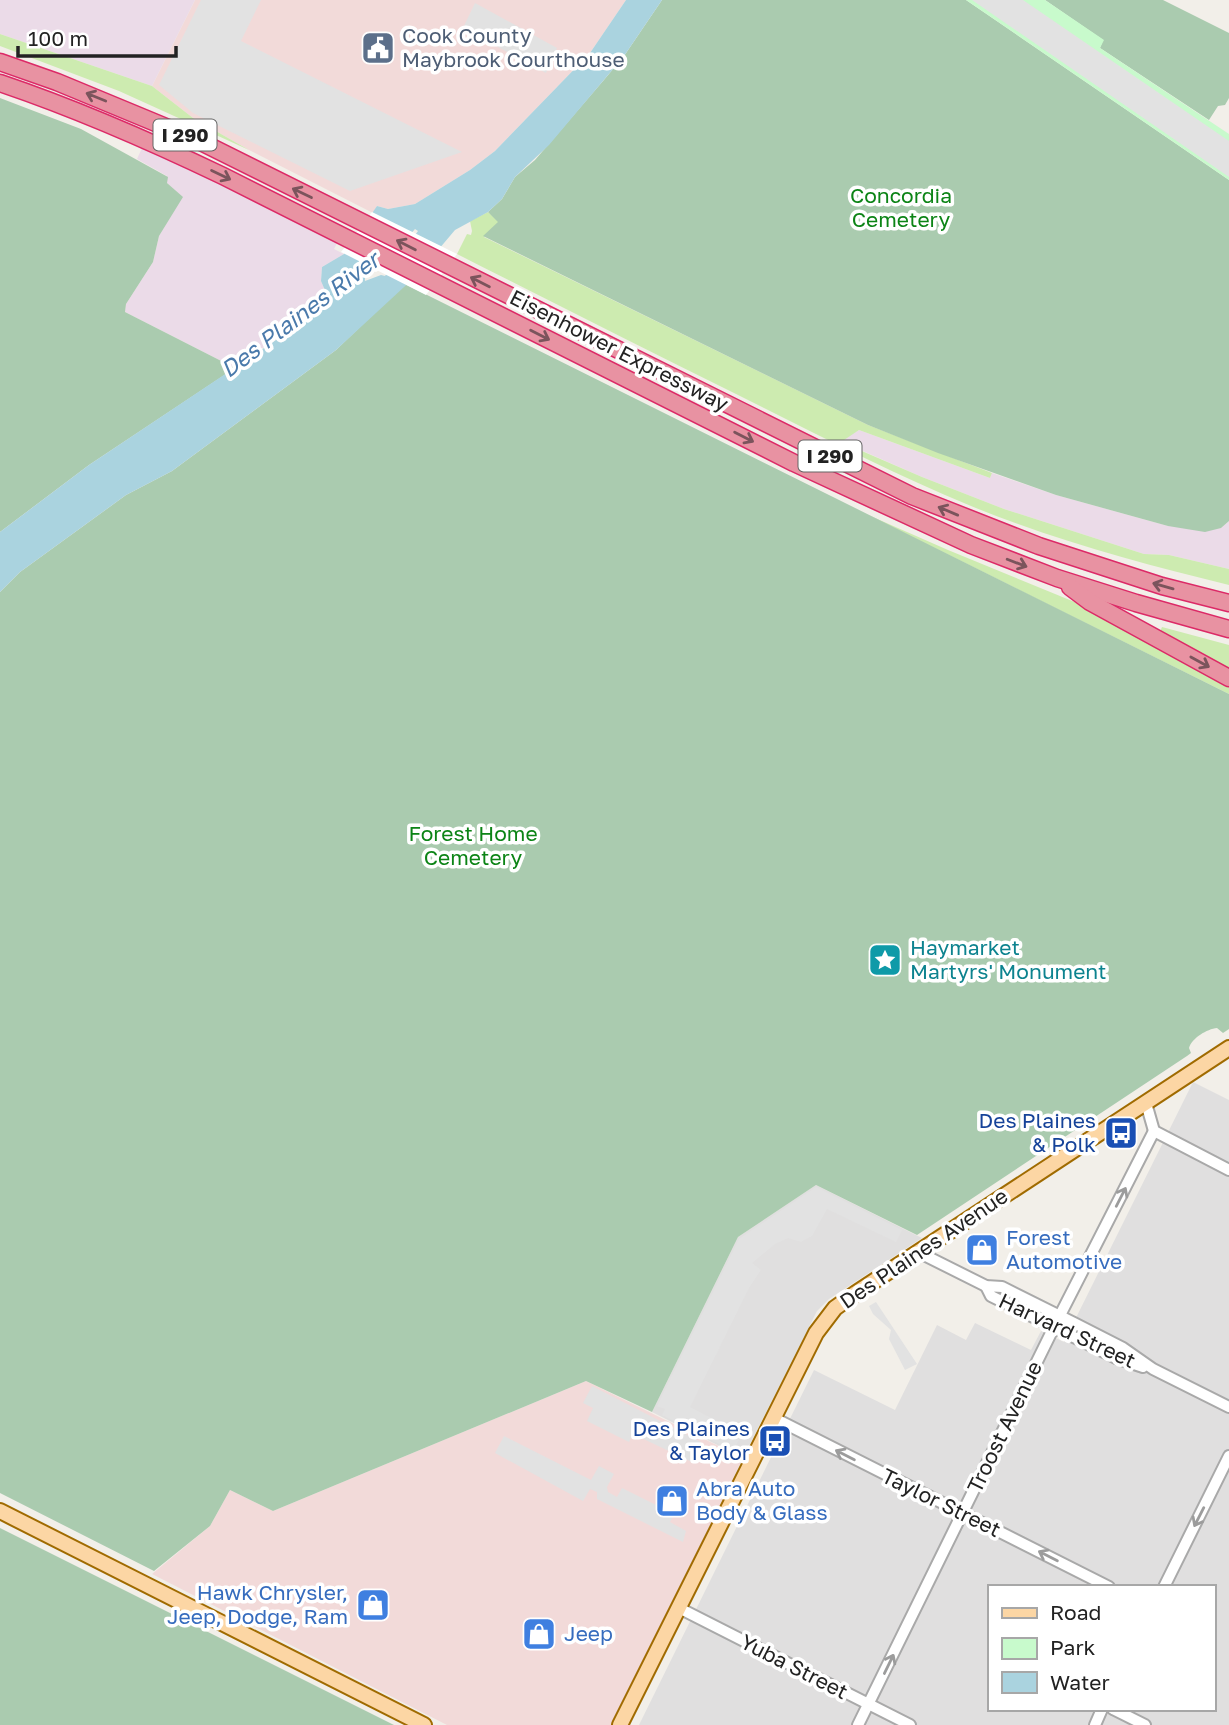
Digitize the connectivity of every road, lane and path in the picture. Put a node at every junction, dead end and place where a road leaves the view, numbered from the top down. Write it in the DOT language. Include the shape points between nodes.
graph roads {
  1 [pos="0,62"];
  2 [pos="0,83"];
  3 [pos="1057,578"];
  4 [pos="1229,603"];
  5 [pos="1229,629"];
  6 [pos="1229,678"];
  7 [pos="1229,1048"];
  8 [pos="1146,1103"];
  9 [pos="1154,1131"];
  10 [pos="1229,1170"];
  11 [pos="918,1252"];
  12 [pos="986,1286"];
  13 [pos="1060,1316"];
  14 [pos="1054,1327"];
  15 [pos="1153,1369"];
  16 [pos="1229,1407"];
  17 [pos="774,1419"];
  18 [pos="1229,1456"];
  19 [pos="0,1511"];
  20 [pos="962,1513"];
  21 [pos="1105,1585"];
  22 [pos="1165,1585"];
  23 [pos="679,1608"];
  24 [pos="869,1704"];
  25 [pos="1117,1711"];
  26 [pos="424,1725"];
  27 [pos="620,1725"];
  28 [pos="858,1725"];
  29 [pos="910,1725"];
  30 [pos="1145,1725"];
  4 -- 1 [label="highway, Eisenhower Expressway / I 290, one-way" via="1039,546 912,496 197,140"];
  2 -- 3 [label="highway, Eisenhower Expressway / I 290, one-way" via="151,142 890,509"];
  3 -- 5 [label="highway, Eisenhower Expressway / I 290"];
  3 -- 6 [label="highway, one-way" via="1090,602"];
  7 -- 8 [label="main road, Des Plaines Avenue"];
  8 -- 9 [label="street"];
  8 -- 11 [label="main road, Des Plaines Avenue"];
  9 -- 10 [label="street"];
  13 -- 9 [label="street, Troost Avenue, one-way"];
  11 -- 12 [label="street, Harvard Street"];
  11 -- 17 [label="main road, Des Plaines Avenue" via="824,1320"];
  12 -- 13 [label="street, Harvard Street" via="1002,1287"];
  12 -- 14 [label="street, Harvard Street" via="991,1296"];
  13 -- 14 [label="street, Troost Avenue"];
  13 -- 15 [label="street, Harvard Street"];
  14 -- 15 [label="street, Harvard Street" via="1116,1359"];
  14 -- 20 [label="street, Troost Avenue"];
  15 -- 16 [label="street, Harvard Street"];
  20 -- 17 [label="street, Taylor Street, one-way"];
  17 -- 23 [label="main road, Des Plaines Avenue"];
  18 -- 22 [label="street, one-way"];
  19 -- 26 [label="main road"];
  21 -- 20 [label="street, Taylor Street, one-way"];
  24 -- 20 [label="street, Troost Avenue, one-way"];
  23 -- 24 [label="street, Yuba Street"];
  23 -- 27 [label="main road, Des Plaines Avenue"];
  24 -- 28 [label="street, Troost Avenue"];
  24 -- 29 [label="street, Yuba Street"];
  25 -- 30 [label="street"];
}
